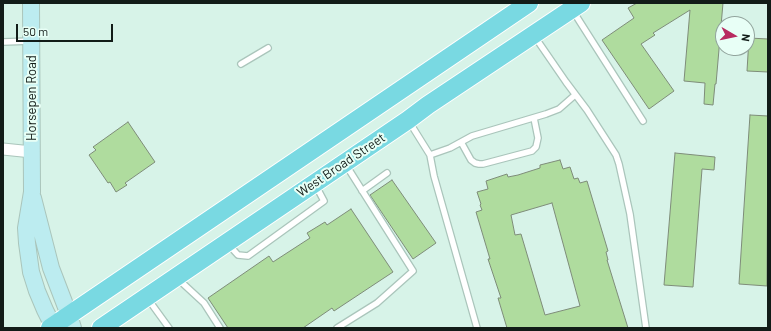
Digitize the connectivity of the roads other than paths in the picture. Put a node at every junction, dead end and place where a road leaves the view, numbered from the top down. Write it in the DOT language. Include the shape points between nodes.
graph roads {
  1 [pos="31,3"];
  2 [pos="576,6"];
  3 [pos="523,7"];
  4 [pos="534,35"];
  5 [pos="3,42"];
  6 [pos="32,42"];
  7 [pos="268,48"];
  8 [pos="241,64"];
  9 [pos="575,95"];
  10 [pos="534,118"];
  11 [pos="408,120"];
  12 [pos="643,121"];
  13 [pos="461,142"];
  14 [pos="3,149"];
  15 [pos="32,152"];
  16 [pos="430,155"];
  17 [pos="344,163"];
  18 [pos="387,173"];
  19 [pos="362,191"];
  20 [pos="32,192"];
  21 [pos="176,278"];
  22 [pos="147,297"];
  23 [pos="71,322"];
  24 [pos="52,327"];
  25 [pos="101,328"];
  26 [pos="169,328"];
  27 [pos="220,328"];
  28 [pos="337,328"];
  29 [pos="477,328"];
  30 [pos="646,328"];
  1 -- 6 [label="street, Horsepen Road"];
  2 -- 4 [label="main road, West Broad Street"];
  2 -- 12 [label="lane"];
  3 -- 4 [label="main road"];
  3 -- 23 [label="main road"];
  4 -- 9 [label="lane"];
  4 -- 11 [label="main road, West Broad Street"];
  5 -- 6 [label="lane"];
  6 -- 15 [label="street, Horsepen Road"];
  7 -- 8 [label="lane"];
  9 -- 10 [label="lane" via="559,109"];
  9 -- 30 [label="lane" via="616,155 619,164 630,214"];
  10 -- 13 [label="lane" via="472,136"];
  10 -- 13 [label="lane" via="538,138 532,151 479,164 471,160"];
  11 -- 16 [label="lane"];
  11 -- 17 [label="main road, West Broad Street"];
  13 -- 16 [label="lane"];
  14 -- 15 [label="street"];
  15 -- 20 [label="street, Horsepen Road"];
  16 -- 29 [label="lane"];
  17 -- 19 [label="lane"];
  17 -- 21 [label="main road, West Broad Street"];
  18 -- 19 [label="lane"];
  19 -- 28 [label="lane" via="413,271 377,303"];
  20 -- 23 [label="street, Horsepen Road" via="51,268"];
  20 -- 24 [label="street, Horsepen Road" via="26,228 28,257 37,291"];
  21 -- 22 [label="main road, West Broad Street"];
  21 -- 27 [label="lane" via="204,303"];
  22 -- 25 [label="main road, West Broad Street"];
  22 -- 26 [label="lane"];
  23 -- 24 [label="main road"];
}
